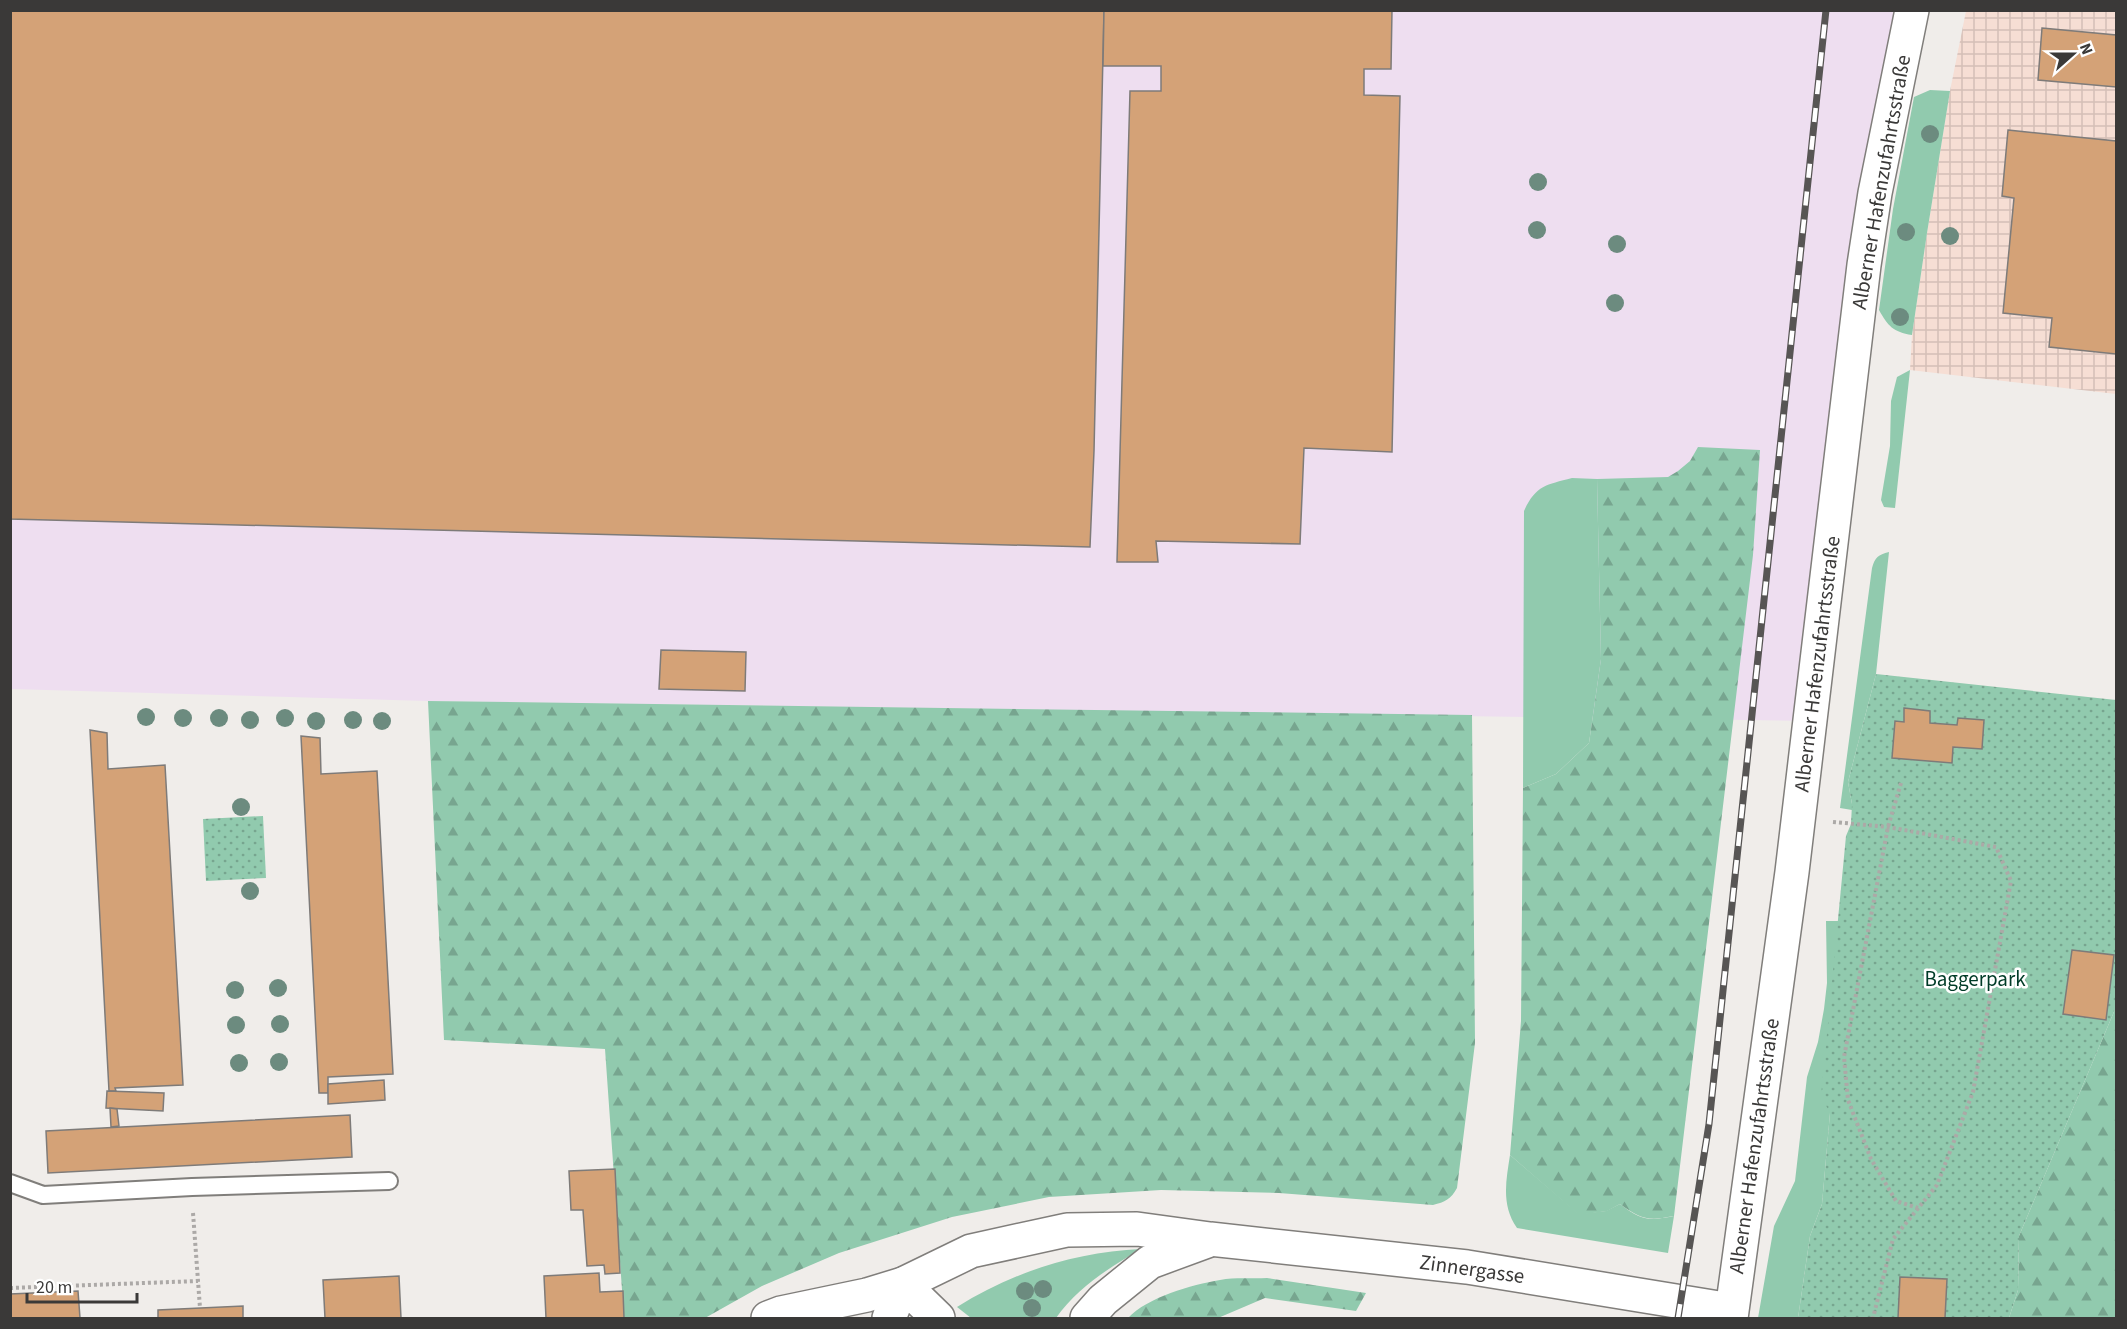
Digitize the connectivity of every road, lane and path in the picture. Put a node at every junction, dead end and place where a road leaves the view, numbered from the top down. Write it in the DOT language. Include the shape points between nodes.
graph roads {
  1 [pos="1912,10"];
  2 [pos="1901,783"];
  3 [pos="1798,817"];
  4 [pos="1888,827"];
  5 [pos="389,1181"];
  6 [pos="10,1182"];
  7 [pos="192,1187"];
  8 [pos="1918,1208"];
  9 [pos="1210,1239"];
  10 [pos="198,1281"];
  11 [pos="903,1284"];
  12 [pos="10,1288"];
  13 [pos="200,1308"];
  14 [pos="1731,1314"];
  15 [pos="768,1318"];
  16 [pos="889,1318"];
  17 [pos="938,1318"];
  18 [pos="1087,1318"];
  19 [pos="1873,1318"];
  1 -- 3 [label="street, Alberner Hafenzufahrtsstraße" via="1864,265"];
  2 -- 4 [label="path"];
  3 -- 4 [label="path"];
  3 -- 14 [label="street, Alberner Hafenzufahrtsstraße"];
  4 -- 8 [label="path" via="1844,1057 1848,1100 1871,1159 1896,1201"];
  4 -- 8 [label="path" via="1996,847 2011,880 1973,1092 1937,1185"];
  5 -- 7 [label="lane"];
  6 -- 7 [label="lane" via="43,1195"];
  7 -- 10 [label="path"];
  8 -- 19 [label="path" via="1893,1239"];
  9 -- 11 [label="street, Zinnergasse" via="1137,1229 1067,1230 971,1251"];
  9 -- 14 [label="street, Zinnergasse" via="1467,1267"];
  9 -- 18 [label="street, Zinnergasse" via="1150,1262"];
  10 -- 12 [label="path"];
  10 -- 13 [label="path"];
  11 -- 15 [label="street, Zinnergasse"];
  11 -- 16 [label="street"];
  11 -- 17 [label="street"];
}
